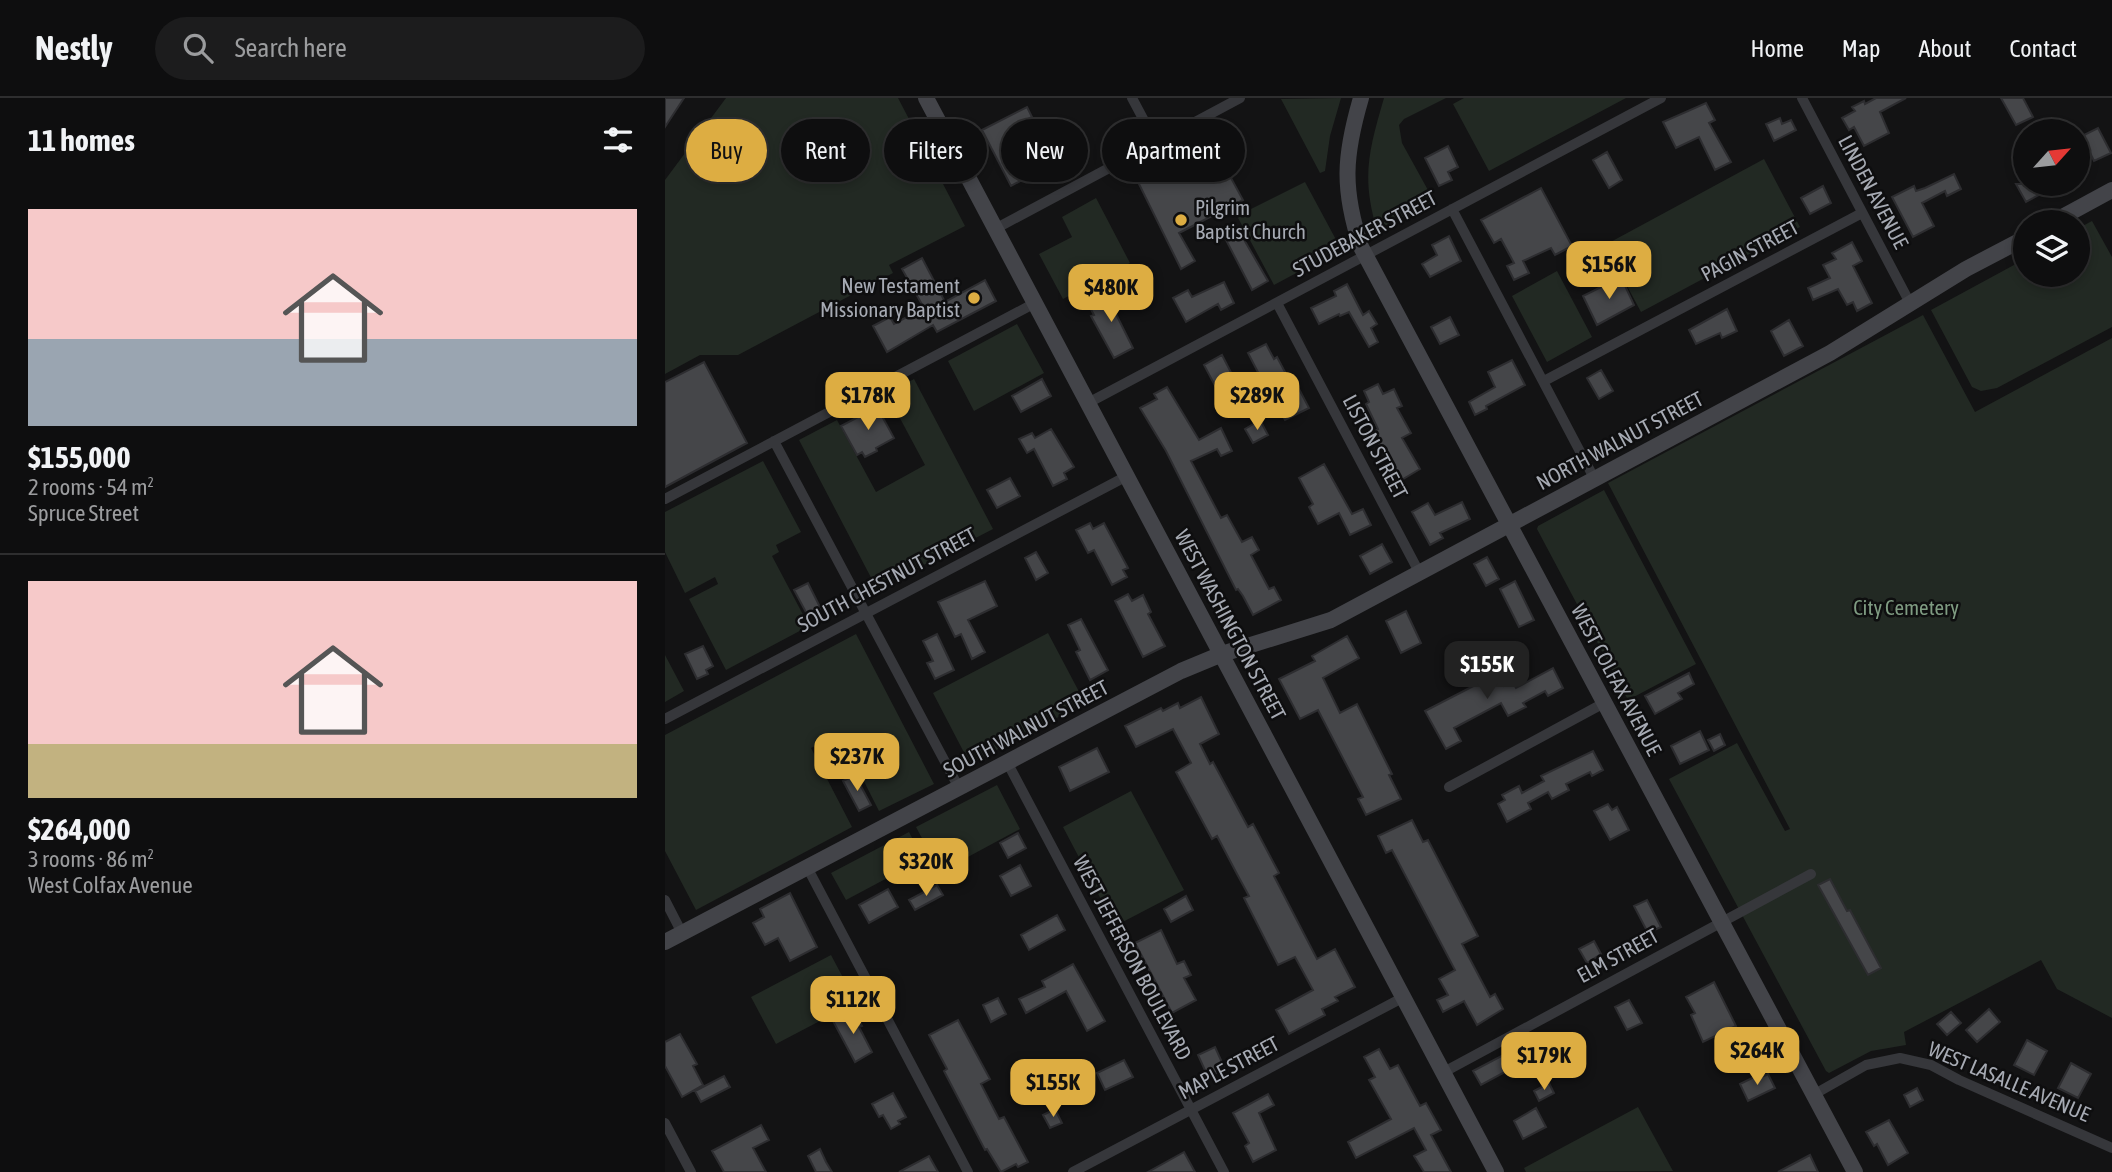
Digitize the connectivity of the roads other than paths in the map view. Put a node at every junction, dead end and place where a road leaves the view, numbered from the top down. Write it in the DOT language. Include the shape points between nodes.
graph roads {
  1 [pos="926,98"];
  2 [pos="1132,98"];
  3 [pos="1240,98"];
  4 [pos="1361,98"];
  5 [pos="1661,98"];
  6 [pos="1802,98"];
  7 [pos="1143,119"];
  8 [pos="1201,119"];
  9 [pos="1102,172"];
  10 [pos="2112,190"];
  11 [pos="1452,209"];
  12 [pos="2075,210"];
  13 [pos="1862,213"];
  14 [pos="995,229"];
  15 [pos="2013,244"];
  16 [pos="1366,256"];
  17 [pos="1035,303"];
  18 [pos="1277,303"];
  19 [pos="1911,304"];
  20 [pos="1544,382"];
  21 [pos="1088,403"];
  22 [pos="774,441"];
  23 [pos="1127,476"];
  24 [pos="1594,478"];
  25 [pos="665,499"];
  26 [pos="1509,524"];
  27 [pos="1419,572"];
  28 [pos="867,613"];
  29 [pos="1222,654"];
  30 [pos="1604,703"];
  31 [pos="665,719"];
  32 [pos="1007,762"];
  33 [pos="1449,787"];
  34 [pos="959,788"];
  35 [pos="807,867"];
  36 [pos="1811,874"];
  37 [pos="665,900"];
  38 [pos="1722,922"];
  39 [pos="682,933"];
  40 [pos="665,942"];
  41 [pos="1404,998"];
  42 [pos="1444,1072"];
  43 [pos="1813,1095"];
  44 [pos="1191,1110"];
  45 [pos="665,1123"];
  46 [pos="2112,1148"];
  47 [pos="691,1172"];
  48 [pos="968,1172"];
  49 [pos="1073,1172"];
  50 [pos="1224,1172"];
  51 [pos="1496,1172"];
  52 [pos="1854,1172"];
  1 -- 14 [label="street, WEST WASHINGTON STREET"];
  2 -- 7 [label="street"];
  3 -- 8 [label="street"];
  4 -- 16 [label="street, WEST COLFAX AVENUE" via="1345,180"];
  5 -- 11 [label="street, STUDEBAKER STREET"];
  6 -- 13 [label="street, LINDEN AVENUE"];
  9 -- 14 [label="street"];
  10 -- 12 [label="street"];
  11 -- 16 [label="street, STUDEBAKER STREET"];
  11 -- 20 [label="street"];
  13 -- 19 [label="street, LINDEN AVENUE"];
  13 -- 20 [label="street, PAGIN STREET"];
  14 -- 17 [label="street, WEST WASHINGTON STREET"];
  15 -- 19 [label="street, NORTH WALNUT STREET"];
  16 -- 18 [label="street, STUDEBAKER STREET"];
  16 -- 26 [label="street, WEST COLFAX AVENUE"];
  17 -- 21 [label="street, WEST WASHINGTON STREET"];
  17 -- 22 [label="street"];
  18 -- 21 [label="street, STUDEBAKER STREET"];
  18 -- 27 [label="street, LISTON STREET"];
  19 -- 24 [label="street, NORTH WALNUT STREET" via="1830,353"];
  20 -- 24 [label="street"];
  21 -- 23 [label="street, WEST WASHINGTON STREET"];
  22 -- 25 [label="street"];
  22 -- 28 [label="street"];
  23 -- 28 [label="street, SOUTH CHESTNUT STREET"];
  23 -- 29 [label="street, WEST WASHINGTON STREET"];
  24 -- 26 [label="street, NORTH WALNUT STREET"];
  26 -- 27 [label="street, NORTH WALNUT STREET"];
  26 -- 30 [label="street, WEST COLFAX AVENUE"];
  27 -- 29 [label="street, NORTH WALNUT STREET" via="1331,620"];
  28 -- 31 [label="street, SOUTH CHESTNUT STREET"];
  28 -- 34 [label="street"];
  29 -- 32 [label="street, SOUTH WALNUT STREET"];
  29 -- 41 [label="street, WEST WASHINGTON STREET"];
  30 -- 33 [label="street"];
  30 -- 38 [label="street, WEST COLFAX AVENUE"];
  32 -- 34 [label="street, SOUTH WALNUT STREET"];
  32 -- 44 [label="street, WEST JEFFERSON BOULEVARD"];
  34 -- 35 [label="street, SOUTH WALNUT STREET"];
  35 -- 39 [label="street, SOUTH WALNUT STREET"];
  35 -- 48 [label="street"];
  36 -- 38 [label="street, ELM STREET"];
  37 -- 39 [label="street"];
  38 -- 42 [label="street, ELM STREET"];
  38 -- 43 [label="street, WEST COLFAX AVENUE"];
  39 -- 40 [label="street, SOUTH WALNUT STREET"];
  41 -- 42 [label="street, WEST WASHINGTON STREET"];
  41 -- 44 [label="street, MAPLE STREET"];
  42 -- 51 [label="street, WEST WASHINGTON STREET"];
  43 -- 46 [label="street, WEST LASALLE AVENUE" via="1866,1065 1899,1058 1931,1065"];
  43 -- 52 [label="street, WEST COLFAX AVENUE"];
  44 -- 49 [label="street, MAPLE STREET"];
  44 -- 50 [label="street, WEST JEFFERSON BOULEVARD"];
  45 -- 47 [label="street"];
}
